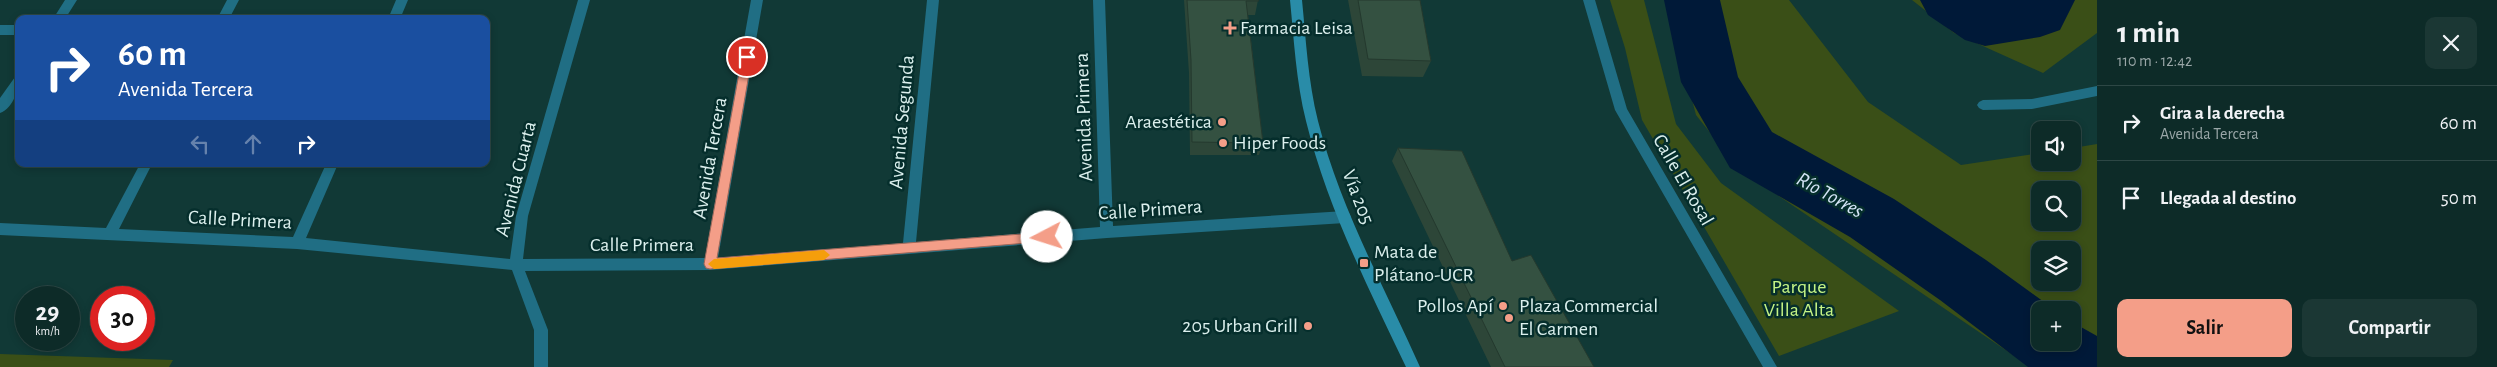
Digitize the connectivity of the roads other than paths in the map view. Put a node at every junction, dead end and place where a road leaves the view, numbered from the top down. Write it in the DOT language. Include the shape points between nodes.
graph roads {
  1 [pos="71,0"];
  2 [pos="233,0"];
  3 [pos="402,0"];
  4 [pos="584,0"];
  5 [pos="757,0"];
  6 [pos="933,0"];
  7 [pos="1099,0"];
  8 [pos="1296,0"];
  9 [pos="1589,0"];
  10 [pos="62,15"];
  11 [pos="225,15"];
  12 [pos="396,15"];
  13 [pos="0,30"];
  14 [pos="15,30"];
  15 [pos="15,86"];
  16 [pos="2097,91"];
  17 [pos="1983,105"];
  18 [pos="0,108"];
  19 [pos="144,167"];
  20 [pos="331,167"];
  21 [pos="1345,216"];
  22 [pos="0,229"];
  23 [pos="1107,232"];
  24 [pos="110,233"];
  25 [pos="297,244"];
  26 [pos="909,248"];
  27 [pos="710,264"];
  28 [pos="516,265"];
  29 [pos="541,367"];
  30 [pos="1413,367"];
  31 [pos="1770,367"];
  1 -- 10 [label="street"];
  2 -- 11 [label="street"];
  3 -- 12 [label="street"];
  4 -- 28 [label="street, Avenida Cuarta" via="522,216"];
  5 -- 27 [label="street, Avenida Tercera"];
  6 -- 26 [label="street, Avenida Segunda"];
  7 -- 23 [label="street, Avenida Primera"];
  8 -- 21 [label="main road, Vía 205" via="1315,134"];
  9 -- 31 [label="street, Calle El Rosal" via="1621,110"];
  13 -- 14 [label="street"];
  15 -- 18 [label="street"];
  16 -- 17 [label="street" via="2032,104"];
  19 -- 24 [label="street"];
  20 -- 25 [label="street"];
  21 -- 23 [label="street, Calle Primera"];
  21 -- 30 [label="main road, Vía 205"];
  22 -- 24 [label="street, Calle Primera"];
  23 -- 26 [label="street, Calle Primera"];
  24 -- 25 [label="street, Calle Primera"];
  25 -- 28 [label="street, Calle Primera"];
  26 -- 27 [label="street, Calle Primera"];
  27 -- 28 [label="street, Calle Primera"];
  28 -- 29 [label="street, Avenida Cuarta" via="541,330"];
}
